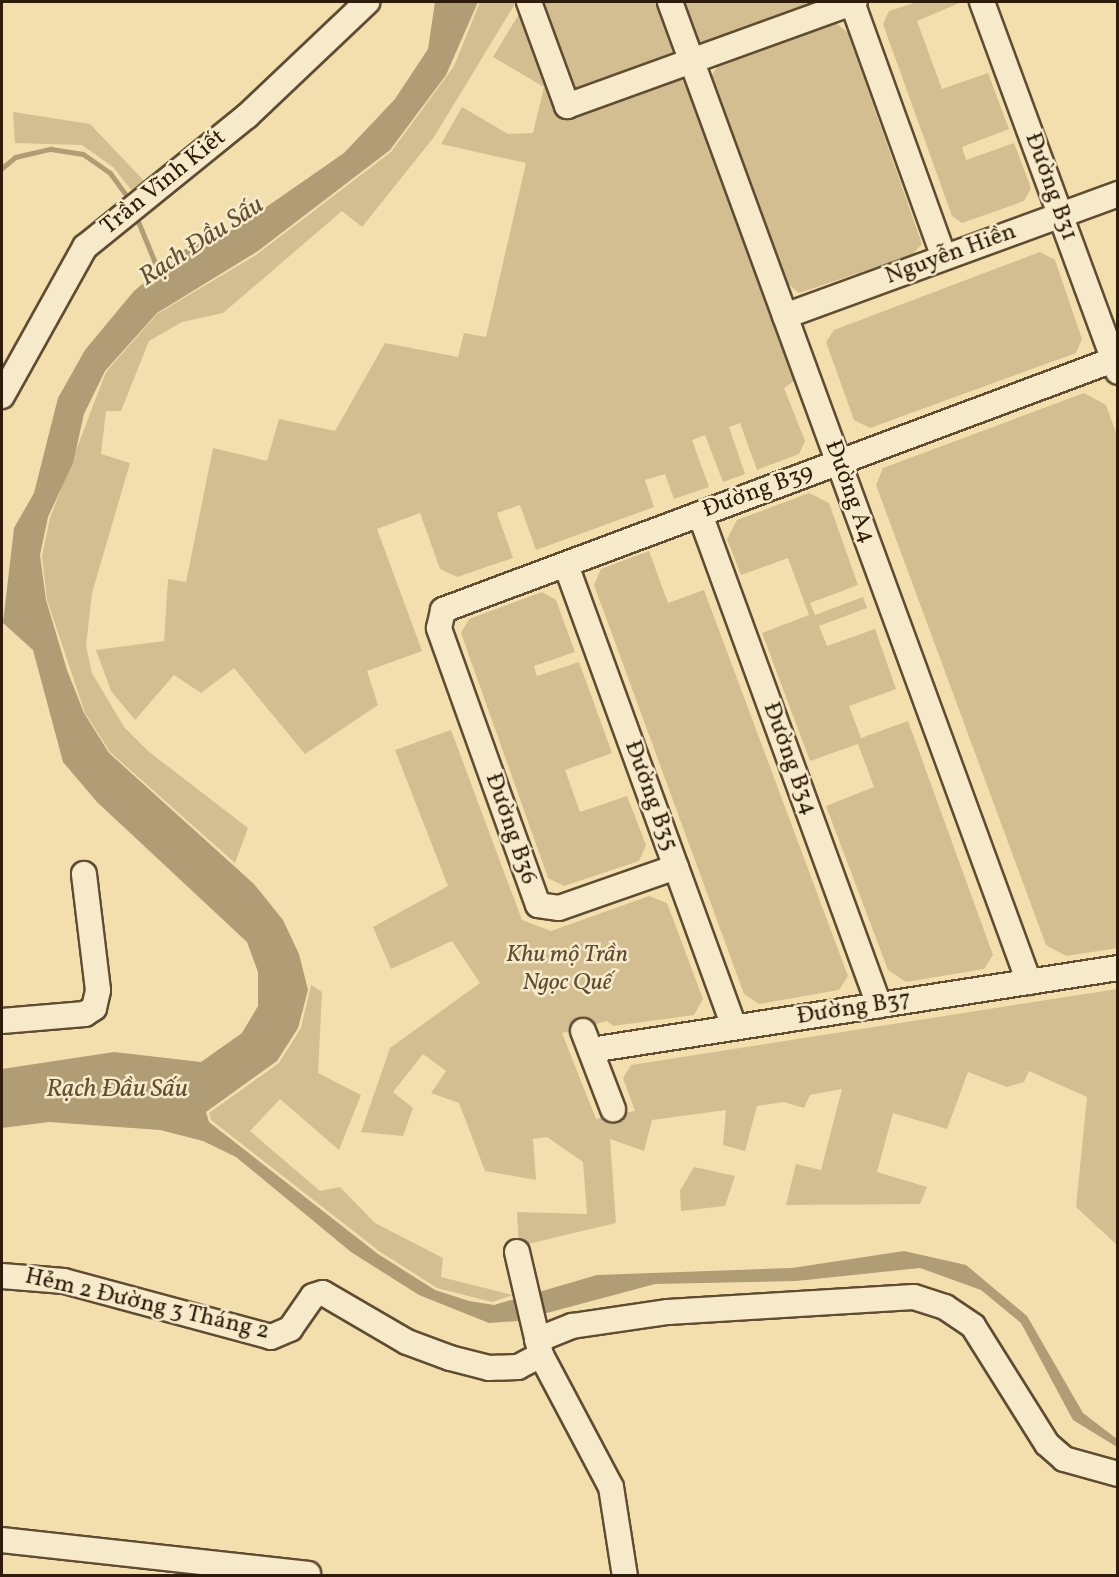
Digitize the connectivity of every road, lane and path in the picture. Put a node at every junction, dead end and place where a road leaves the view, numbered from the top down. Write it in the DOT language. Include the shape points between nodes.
graph roads {
  1 [pos="367,2"];
  2 [pos="529,2"];
  3 [pos="670,2"];
  4 [pos="854,2"];
  5 [pos="982,2"];
  6 [pos="692,61"];
  7 [pos="1118,194"];
  8 [pos="1060,215"];
  9 [pos="944,257"];
  10 [pos="785,316"];
  11 [pos="1115,366"];
  12 [pos="2,396"];
  13 [pos="838,463"];
  14 [pos="700,514"];
  15 [pos="566,565"];
  16 [pos="441,615"];
  17 [pos="676,867"];
  18 [pos="84,874"];
  19 [pos="1118,968"];
  20 [pos="1029,982"];
  21 [pos="879,1005"];
  22 [pos="2,1021"];
  23 [pos="734,1027"];
  24 [pos="613,1109"];
  25 [pos="519,1262"];
  26 [pos="2,1276"];
  27 [pos="538,1344"];
  28 [pos="1118,1474"];
  29 [pos="2,1540"];
  30 [pos="308,1574"];
  31 [pos="625,1575"];
  1 -- 12 [label="street, Trần Vĩnh Kiết" via="247,116 72,262"];
  2 -- 6 [label="street" via="567,106"];
  3 -- 6 [label="street, Đường A4"];
  4 -- 6 [label="street"];
  4 -- 9 [label="street"];
  5 -- 8 [label="street, Đường B31"];
  6 -- 10 [label="street, Đường A4"];
  7 -- 8 [label="street, Nguyễn Hiền"];
  8 -- 9 [label="street, Nguyễn Hiền"];
  8 -- 11 [label="street, Đường B31"];
  9 -- 10 [label="street, Nguyễn Hiền"];
  10 -- 13 [label="street, Đường A4"];
  11 -- 13 [label="street, Đường B39"];
  13 -- 14 [label="street, Đường B39"];
  13 -- 20 [label="street, Đường A4"];
  14 -- 15 [label="street, Đường B39"];
  14 -- 21 [label="street, Đường B34"];
  15 -- 16 [label="street, Đường B39" via="448,606"];
  15 -- 17 [label="street, Đường B35"];
  16 -- 17 [label="street, Đường B36" via="439,628 538,905 559,908"];
  17 -- 23 [label="street, Đường B35"];
  18 -- 22 [label="street" via="99,990 94,1008 85,1014"];
  19 -- 20 [label="street, Đường B37"];
  20 -- 21 [label="street, Đường B37"];
  21 -- 23 [label="street, Đường B37"];
  23 -- 24 [label="street, Đường B37" via="587,1040"];
  25 -- 27 [label="street"];
  26 -- 27 [label="street, Hẻm 2 Đường 3 Tháng 2" via="64,1281 271,1337 290,1329 313,1296 323,1293 407,1342 489,1368 518,1367"];
  27 -- 28 [label="street, Hẻm 2 Đường 3 Tháng 2" via="572,1326 668,1312 914,1297 945,1307 973,1326 1047,1444 1064,1459"];
  27 -- 31 [label="street" via="611,1487"];
  29 -- 30 [label="street"];
}
